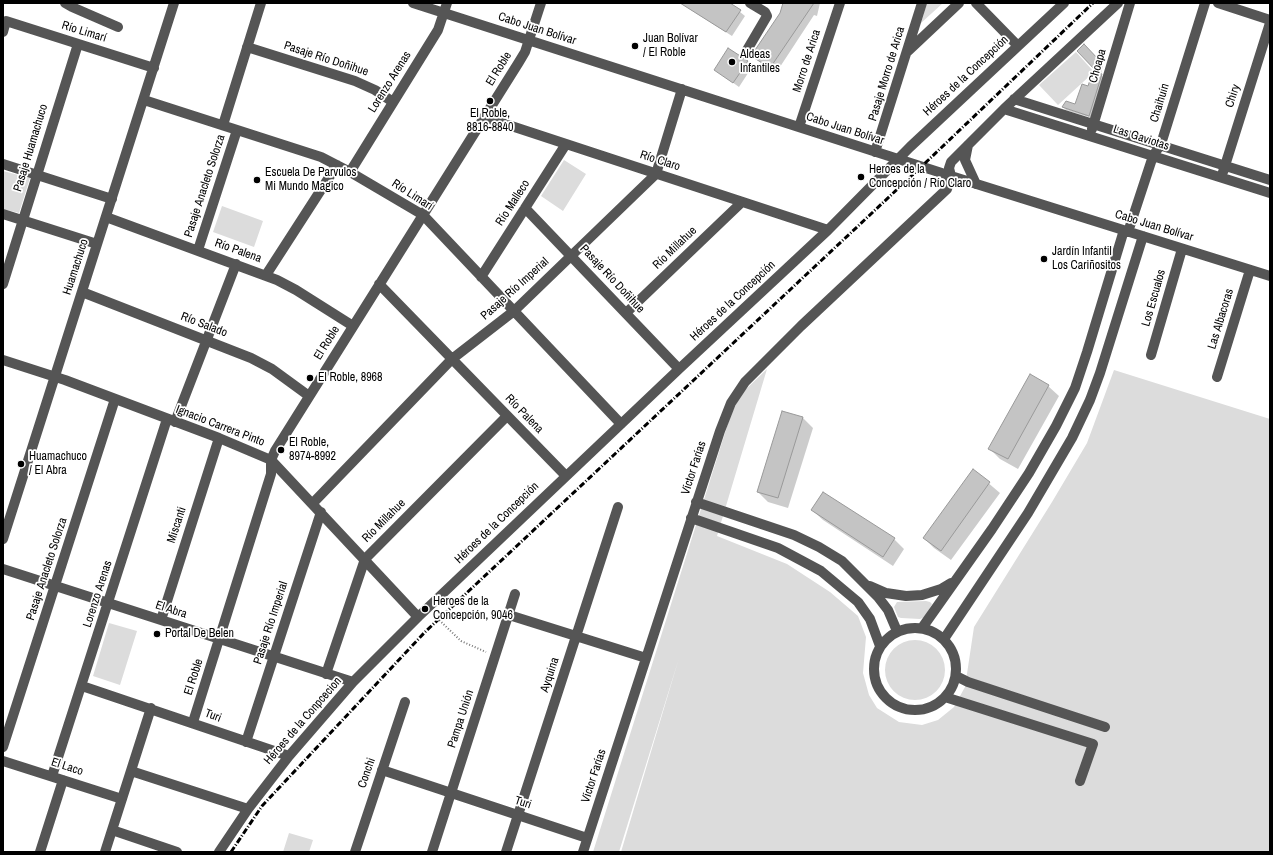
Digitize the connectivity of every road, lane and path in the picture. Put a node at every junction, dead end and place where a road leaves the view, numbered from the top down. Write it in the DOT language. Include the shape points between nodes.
graph roads {
  1 [pos="65,3"];
  2 [pos="174,3"];
  3 [pos="260,3"];
  4 [pos="413,3"];
  5 [pos="541,3"];
  6 [pos="750,3"];
  7 [pos="840,3"];
  8 [pos="922,3"];
  9 [pos="959,3"];
  10 [pos="976,3"];
  11 [pos="1064,3"];
  12 [pos="1118,3"];
  13 [pos="1130,3"];
  14 [pos="1205,3"];
  15 [pos="1218,3"];
  16 [pos="445,8"];
  17 [pos="1270,20"];
  18 [pos="1270,23"];
  19 [pos="118,27"];
  20 [pos="3,32"];
  21 [pos="529,40"];
  22 [pos="78,44"];
  23 [pos="1018,46"];
  24 [pos="247,47"];
  25 [pos="746,50"];
  26 [pos="906,53"];
  27 [pos="154,68"];
  28 [pos="682,89"];
  29 [pos="1014,99"];
  30 [pos="144,100"];
  31 [pos="393,102"];
  32 [pos="1004,109"];
  33 [pos="484,117"];
  34 [pos="1094,123"];
  35 [pos="223,125"];
  36 [pos="799,127"];
  37 [pos="237,130"];
  38 [pos="1090,135"];
  39 [pos="566,144"];
  40 [pos="968,144"];
  41 [pos="1161,144"];
  42 [pos="875,152"];
  43 [pos="1153,156"];
  44 [pos="899,159"];
  45 [pos="3,164"];
  46 [pos="337,164"];
  47 [pos="1225,166"];
  48 [pos="350,172"];
  49 [pos="950,172"];
  50 [pos="37,174"];
  51 [pos="656,174"];
  52 [pos="1221,177"];
  53 [pos="1270,180"];
  54 [pos="976,184"];
  55 [pos="1270,193"];
  56 [pos="112,198"];
  57 [pos="742,202"];
  58 [pos="525,208"];
  59 [pos="3,214"];
  60 [pos="423,215"];
  61 [pos="106,217"];
  62 [pos="23,220"];
  63 [pos="828,230"];
  64 [pos="1126,231"];
  65 [pos="1143,236"];
  66 [pos="97,244"];
  67 [pos="1182,249"];
  68 [pos="198,250"];
  69 [pos="571,255"];
  70 [pos="236,264"];
  71 [pos="1250,270"];
  72 [pos="266,275"];
  73 [pos="481,276"];
  74 [pos="1270,276"];
  75 [pos="3,284"];
  76 [pos="379,284"];
  77 [pos="82,292"];
  78 [pos="514,311"];
  79 [pos="626,313"];
  80 [pos="353,326"];
  81 [pos="206,340"];
  82 [pos="1150,355"];
  83 [pos="452,359"];
  84 [pos="4,361"];
  85 [pos="678,369"];
  86 [pos="55,377"];
  87 [pos="1217,377"];
  88 [pos="309,396"];
  89 [pos="115,399"];
  90 [pos="507,416"];
  91 [pos="171,420"];
  92 [pos="621,424"];
  93 [pos="219,438"];
  94 [pos="271,460"];
  95 [pos="566,476"];
  96 [pos="696,502"];
  97 [pos="312,504"];
  98 [pos="618,507"];
  99 [pos="321,512"];
  100 [pos="691,518"];
  101 [pos="771,527"];
  102 [pos="3,540"];
  103 [pos="765,544"];
  104 [pos="365,559"];
  105 [pos="3,569"];
  106 [pos="956,579"];
  107 [pos="867,585"];
  108 [pos="55,586"];
  109 [pos="515,594"];
  110 [pos="109,603"];
  111 [pos="427,608"];
  112 [pos="508,615"];
  113 [pos="418,616"];
  114 [pos="160,620"];
  115 [pos="922,628"];
  116 [pos="897,631"];
  117 [pos="576,636"];
  118 [pos="219,639"];
  119 [pos="944,639"];
  120 [pos="880,646"];
  121 [pos="495,656"];
  122 [pos="274,657"];
  123 [pos="646,658"];
  124 [pos="326,674"];
  125 [pos="956,676"];
  126 [pos="353,682"];
  127 [pos="82,686"];
  128 [pos="945,697"];
  129 [pos="405,702"];
  130 [pos="151,708"];
  131 [pos="193,722"];
  132 [pos="1105,727"];
  133 [pos="246,742"];
  134 [pos="3,747"];
  135 [pos="289,756"];
  136 [pos="4,764"];
  137 [pos="382,770"];
  138 [pos="131,772"];
  139 [pos="52,776"];
  140 [pos="63,780"];
  141 [pos="1080,781"];
  142 [pos="451,793"];
  143 [pos="122,799"];
  144 [pos="248,809"];
  145 [pos="518,815"];
  146 [pos="112,830"];
  147 [pos="588,838"];
  148 [pos="40,852"];
  149 [pos="105,852"];
  150 [pos="177,852"];
  151 [pos="219,852"];
  152 [pos="355,852"];
  153 [pos="432,852"];
  154 [pos="506,852"];
  155 [pos="583,852"];
  1 -- 19 [label="street"];
  2 -- 27 [label="street, Huamachuco"];
  3 -- 24 [label="street, Pasaje Anacleto Solorza"];
  4 -- 16 [label="street, Cabo Juan Bolívar"];
  5 -- 21 [label="street, El Roble"];
  6 -- 25 [label="street" via="767,16"];
  7 -- 36 [label="street, Morro de Arica"];
  8 -- 26 [label="street, Pasaje Morro de Arica"];
  9 -- 26 [label="street"];
  10 -- 23 [label="street"];
  11 -- 23 [label="street, Héroes de la Concepción"];
  12 -- 29 [label="street"];
  13 -- 34 [label="street, Choapa"];
  14 -- 41 [label="street, Chaihuín"];
  15 -- 17 [label="street"];
  16 -- 21 [label="street, Cabo Juan Bolívar"];
  16 -- 31 [label="street, Lorenzo Arenas" via="438,30"];
  18 -- 47 [label="street, Chiry"];
  20 -- 22 [label="street, Río Limarí" via="6,21"];
  21 -- 28 [label="street, Cabo Juan Bolívar"];
  21 -- 33 [label="street, El Roble" via="519,62"];
  22 -- 27 [label="street, Río Limarí"];
  22 -- 50 [label="street, Pasaje Huamachuco"];
  23 -- 44 [label="street, Héroes de la Concepción"];
  24 -- 31 [label="street, Pasaje Río Doñihue" via="355,81 376,90"];
  24 -- 35 [label="street, Pasaje Anacleto Solorza"];
  26 -- 42 [label="street, Pasaje Morro de Arica"];
  27 -- 30 [label="street, Huamachuco"];
  28 -- 36 [label="street, Cabo Juan Bolívar"];
  28 -- 51 [label="street, Pasaje Río Imperial"];
  29 -- 32 [label="street"];
  29 -- 34 [label="street, Las Gaviotas"];
  30 -- 35 [label="street, Río Limarí"];
  30 -- 56 [label="street, Huamachuco"];
  31 -- 48 [label="street, Lorenzo Arenas"];
  32 -- 38 [label="street, Las Gaviotas"];
  32 -- 40 [label="street"];
  33 -- 39 [label="street, Río Claro"];
  33 -- 60 [label="street, El Roble"];
  34 -- 38 [label="street, Choapa"];
  34 -- 41 [label="street, Las Gaviotas"];
  35 -- 37 [label="street, Río Limarí"];
  36 -- 42 [label="street, Cabo Juan Bolívar"];
  37 -- 46 [label="street, Río Limarí"];
  37 -- 68 [label="street, Pasaje Anacleto Solorza"];
  38 -- 43 [label="street, Las Gaviotas"];
  39 -- 51 [label="street, Río Claro"];
  39 -- 58 [label="street, Río Malleco"];
  40 -- 49 [label="street" via="952,162"];
  40 -- 54 [label="street" via="965,160"];
  41 -- 43 [label="street, Chaihuín"];
  41 -- 47 [label="street, Las Gaviotas"];
  42 -- 44 [label="street, Cabo Juan Bolívar"];
  43 -- 52 [label="street, Las Gaviotas"];
  43 -- 64 [label="street, Chaihuín"];
  44 -- 49 [label="street, Cabo Juan Bolívar"];
  44 -- 63 [label="street, Héroes de la Concepción"];
  45 -- 50 [label="street"];
  46 -- 48 [label="street, Río Limarí"];
  46 -- 72 [label="street"];
  47 -- 52 [label="street, Chiry"];
  47 -- 53 [label="street, Las Gaviotas"];
  48 -- 60 [label="street, Río Limarí"];
  49 -- 54 [label="street, Cabo Juan Bolívar"];
  49 -- 96 [label="street, Víctor Farías" via="947,189 745,382 731,403"];
  50 -- 56 [label="street"];
  50 -- 62 [label="street, Pasaje Huamachuco"];
  51 -- 57 [label="street, Río Claro"];
  51 -- 69 [label="street, Pasaje Río Imperial"];
  52 -- 55 [label="street, Las Gaviotas"];
  54 -- 64 [label="street, Cabo Juan Bolívar"];
  56 -- 61 [label="street, Huamachuco"];
  57 -- 63 [label="street, Río Claro"];
  57 -- 79 [label="street, Río Millahue"];
  58 -- 69 [label="street, Pasaje Río Doñihue"];
  58 -- 73 [label="street, Río Malleco"];
  59 -- 62 [label="street"];
  60 -- 73 [label="street, Río Limarí"];
  60 -- 76 [label="street, El Roble"];
  61 -- 66 [label="street, Huamachuco"];
  61 -- 68 [label="street, Río Palena"];
  62 -- 66 [label="street"];
  62 -- 75 [label="street, Pasaje Huamachuco"];
  63 -- 85 [label="street, Héroes de la Concepción"];
  64 -- 65 [label="street, Cabo Juan Bolívar"];
  64 -- 106 [label="street, Chaihuín" via="1075,388 1029,473"];
  65 -- 67 [label="street, Cabo Juan Bolívar"];
  65 -- 119 [label="street" via="1100,373 1072,438 1028,513"];
  66 -- 77 [label="street, Huamachuco"];
  67 -- 71 [label="street, Cabo Juan Bolívar"];
  67 -- 82 [label="street, Los Escualos"];
  68 -- 70 [label="street, Río Palena"];
  69 -- 78 [label="street, Pasaje Río Imperial"];
  69 -- 79 [label="street, Pasaje Río Doñihue"];
  70 -- 72 [label="street, Río Palena"];
  70 -- 81 [label="street, Lorenzo Arenas"];
  71 -- 74 [label="street, Cabo Juan Bolívar"];
  71 -- 87 [label="street, Las Albacoras"];
  72 -- 80 [label="street, Río Palena" via="296,290"];
  73 -- 78 [label="street, Río Limarí"];
  76 -- 80 [label="street, El Roble"];
  76 -- 83 [label="street, Río Palena"];
  77 -- 81 [label="street, Río Salado"];
  77 -- 86 [label="street, Huamachuco"];
  78 -- 83 [label="street, Pasaje Río Imperial"];
  78 -- 92 [label="street, Río Limarí"];
  79 -- 85 [label="street, Pasaje Río Doñihue"];
  80 -- 88 [label="street, El Roble"];
  81 -- 88 [label="street, Río Salado" via="263,363"];
  81 -- 91 [label="street, Lorenzo Arenas"];
  83 -- 90 [label="street, Río Palena"];
  83 -- 97 [label="street, Pasaje Río Imperial"];
  84 -- 86 [label="street, Ignacio Carrera Pinto"];
  85 -- 92 [label="street, Héroes de la Concepción"];
  86 -- 89 [label="street, Ignacio Carrera Pinto"];
  86 -- 102 [label="street, Huamachuco"];
  88 -- 94 [label="street, El Roble"];
  89 -- 91 [label="street, Ignacio Carrera Pinto"];
  89 -- 108 [label="street, Pasaje Anacleto Solorza"];
  90 -- 95 [label="street, Río Palena"];
  90 -- 104 [label="street, Río Millahue"];
  91 -- 93 [label="street, Ignacio Carrera Pinto"];
  91 -- 110 [label="street, Lorenzo Arenas"];
  92 -- 95 [label="street, Héroes de la Concepción"];
  93 -- 94 [label="street, Ignacio Carrera Pinto"];
  93 -- 114 [label="street, Miscanti"];
  94 -- 97 [label="street, Ignacio Carrera Pinto"];
  94 -- 118 [label="street, El Roble" via="271,474"];
  95 -- 111 [label="street, Héroes de la Concepción"];
  96 -- 100 [label="street, Víctor Farías"];
  96 -- 101 [label="street"];
  97 -- 99 [label="street, Ignacio Carrera Pinto"];
  98 -- 117 [label="street, Ayquina"];
  99 -- 104 [label="street, Ignacio Carrera Pinto"];
  99 -- 122 [label="street, Pasaje Río Imperial"];
  100 -- 103 [label="street"];
  100 -- 123 [label="street, Víctor Farías"];
  101 -- 103 [label="street"];
  101 -- 107 [label="street" via="819,547 842,561"];
  103 -- 120 [label="street" via="803,559 837,583 858,602 870,619"];
  104 -- 113 [label="street, Ignacio Carrera Pinto"];
  104 -- 124 [label="street, Río Millahue"];
  105 -- 108 [label="street, El Abra"];
  106 -- 107 [label="street" via="941,589 922,595 886,593"];
  106 -- 115 [label="street, Chaihuín"];
  107 -- 116 [label="street" via="888,610"];
  108 -- 110 [label="street, El Abra"];
  108 -- 134 [label="street, Pasaje Anacleto Solorza"];
  109 -- 112 [label="street, Pampa Unión"];
  110 -- 114 [label="street, El Abra"];
  110 -- 127 [label="street, Lorenzo Arenas"];
  111 -- 113 [label="street, Héroes de la Concepción"];
  111 -- 121 [label="path" via="461,641"];
  112 -- 117 [label="street"];
  112 -- 121 [label="street, Pampa Unión"];
  113 -- 126 [label="street, Héroes de la Conpcecion"];
  114 -- 118 [label="street, El Abra"];
  115 -- 116 [label="street" via="912,627"];
  115 -- 119 [label="street"];
  116 -- 120 [label="street"];
  117 -- 123 [label="street"];
  117 -- 145 [label="street, Ayquina"];
  118 -- 122 [label="street, El Abra"];
  118 -- 131 [label="street, El Roble"];
  119 -- 125 [label="street" via="954,653"];
  120 -- 128 [label="street" via="873,664 874,678 880,691 889,701 901,708 914,710 927,709"];
  121 -- 142 [label="street, Pampa Unión"];
  122 -- 124 [label="street, El Abra"];
  122 -- 133 [label="street, Pasaje Río Imperial"];
  123 -- 147 [label="street, Víctor Farías"];
  124 -- 126 [label="street, El Abra"];
  125 -- 128 [label="street"];
  125 -- 132 [label="street"];
  126 -- 135 [label="street, Héroes de la Conpcecion"];
  127 -- 130 [label="street, Turi"];
  127 -- 139 [label="street, Lorenzo Arenas"];
  128 -- 141 [label="street" via="1093,744"];
  129 -- 137 [label="street, Conchi"];
  130 -- 131 [label="street, Turi"];
  130 -- 138 [label="street"];
  131 -- 133 [label="street, Turi"];
  133 -- 135 [label="street, Turi"];
  135 -- 144 [label="street, Héroes de la Conpcecion"];
  136 -- 139 [label="street, El Laco"];
  137 -- 142 [label="street, Turi"];
  137 -- 152 [label="street, Conchi"];
  138 -- 143 [label="street"];
  138 -- 144 [label="street"];
  139 -- 140 [label="street, El Laco"];
  140 -- 143 [label="street, El Laco"];
  140 -- 148 [label="street"];
  142 -- 145 [label="street, Turi"];
  142 -- 153 [label="street, Pampa Unión"];
  143 -- 146 [label="street"];
  144 -- 151 [label="street, Héroes de la Conpcecion"];
  145 -- 147 [label="street, Turi"];
  145 -- 154 [label="street, Ayquina"];
  146 -- 149 [label="street"];
  146 -- 150 [label="street"];
  147 -- 155 [label="street, Víctor Farías"];
}
